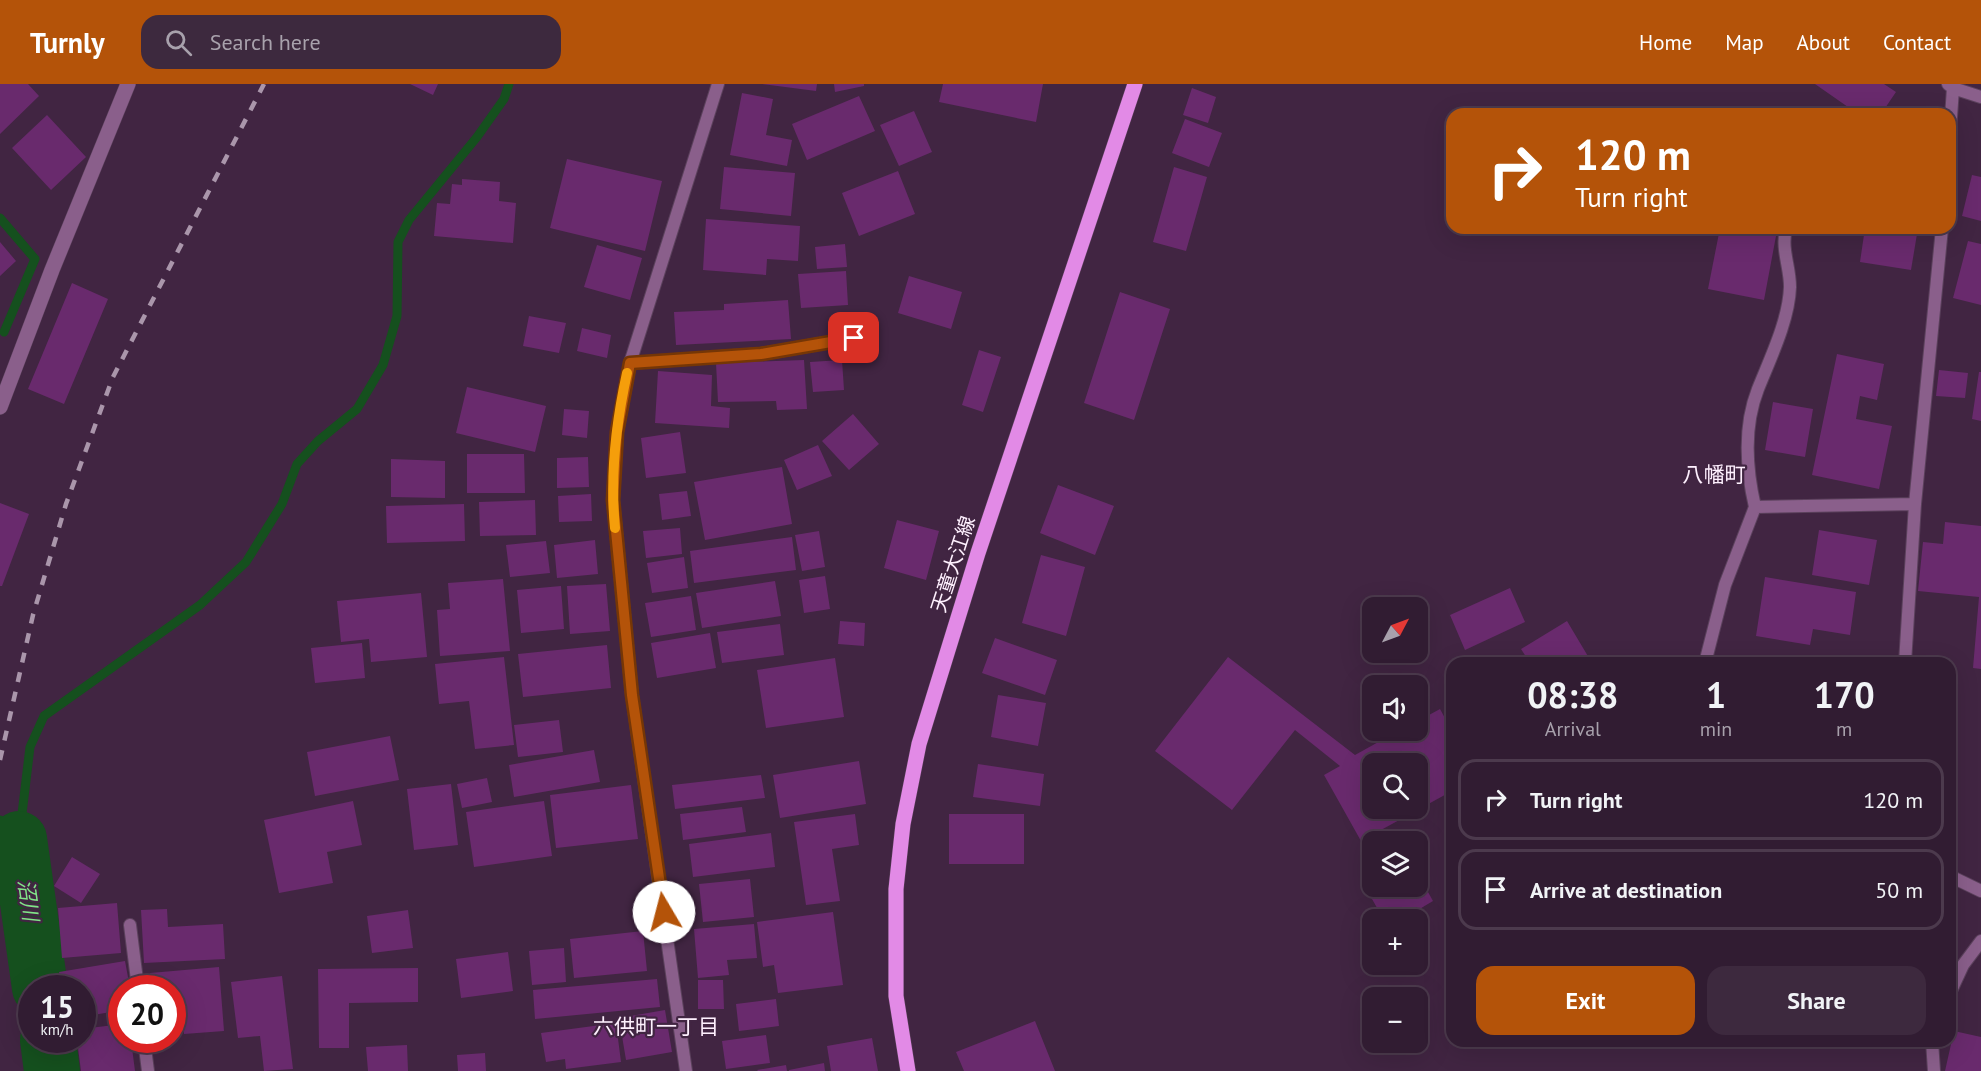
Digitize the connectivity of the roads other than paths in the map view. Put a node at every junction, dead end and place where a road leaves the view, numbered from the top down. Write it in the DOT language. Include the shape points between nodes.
graph roads {
  1 [pos="128,84"];
  2 [pos="718,84"];
  3 [pos="1135,84"];
  4 [pos="1950,86"];
  5 [pos="1981,97"];
  6 [pos="1950,108"];
  7 [pos="1784,234"];
  8 [pos="1941,234"];
  9 [pos="854,338"];
  10 [pos="630,363"];
  11 [pos="4,385"];
  12 [pos="0,407"];
  13 [pos="1915,504"];
  14 [pos="1755,507"];
  15 [pos="1707,657"];
  16 [pos="1905,657"];
  17 [pos="1956,879"];
  18 [pos="1981,891"];
  19 [pos="130,925"];
  20 [pos="1981,941"];
  21 [pos="136,975"];
  22 [pos="1956,980"];
  23 [pos="1933,1047"];
  24 [pos="146,1053"];
  25 [pos="148,1071"];
  26 [pos="686,1071"];
  27 [pos="908,1071"];
  28 [pos="1935,1071"];
  1 -- 11 [label="street"];
  2 -- 10 [label="lane"];
  3 -- 27 [label="main road, 天童大江線" via="918,744 896,889 896,996"];
  4 -- 5 [label="lane"];
  4 -- 6 [label="lane"];
  7 -- 14 [label="lane" via="1782,244 1790,287 1777,347 1757,391 1747,439 1747,471"];
  8 -- 13 [label="lane"];
  9 -- 10 [label="lane" via="761,354"];
  10 -- 26 [label="lane" via="617,432 613,500 632,695"];
  11 -- 12 [label="street"];
  13 -- 14 [label="lane"];
  13 -- 16 [label="lane"];
  14 -- 15 [label="lane" via="1725,585"];
  17 -- 18 [label="lane"];
  19 -- 21 [label="lane"];
  20 -- 22 [label="lane"];
  23 -- 28 [label="lane"];
  24 -- 25 [label="lane"];
}
